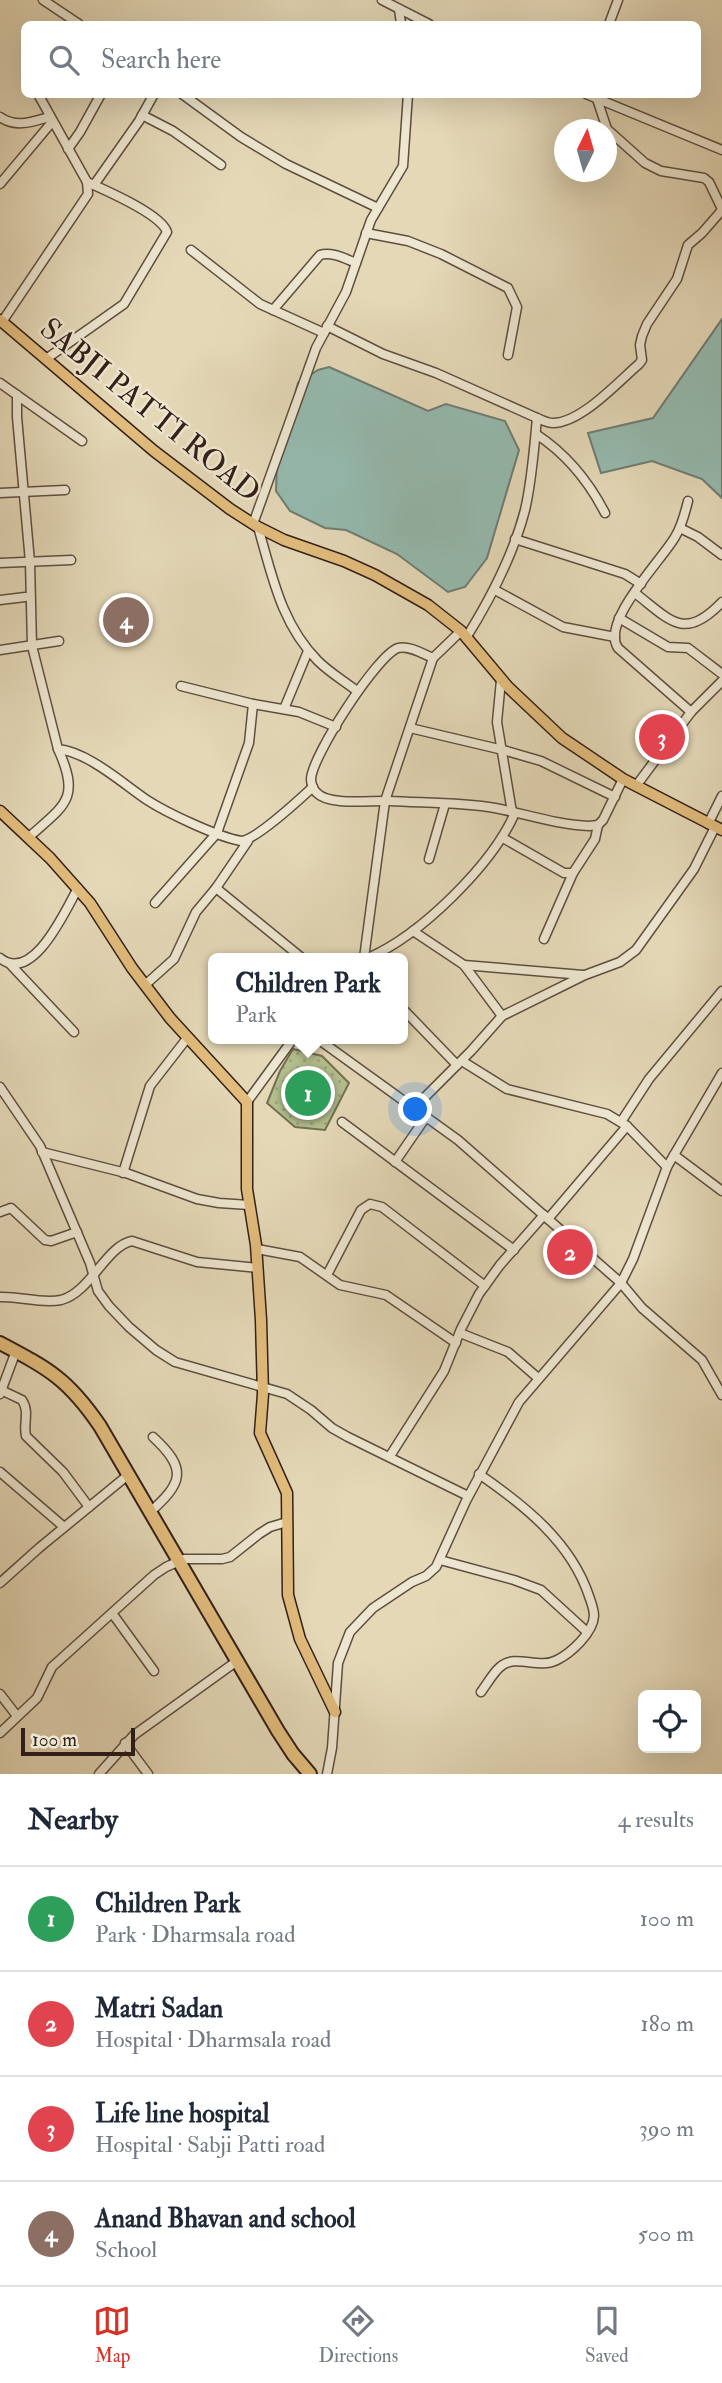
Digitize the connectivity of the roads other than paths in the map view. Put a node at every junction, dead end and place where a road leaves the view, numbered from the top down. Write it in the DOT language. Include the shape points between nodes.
graph roads {
  1 [pos="43,0"];
  2 [pos="382,0"];
  3 [pos="618,0"];
  4 [pos="398,9"];
  5 [pos="71,21"];
  6 [pos="400,21"];
  7 [pos="423,21"];
  8 [pos="610,21"];
  9 [pos="40,98"];
  10 [pos="99,98"];
  11 [pos="152,98"];
  12 [pos="187,98"];
  13 [pos="408,98"];
  14 [pos="597,99"];
  15 [pos="142,115"];
  16 [pos="0,117"];
  17 [pos="50,119"];
  18 [pos="68,149"];
  19 [pos="722,150"];
  20 [pos="221,165"];
  21 [pos="90,183"];
  22 [pos="0,184"];
  23 [pos="378,208"];
  24 [pos="722,210"];
  25 [pos="366,233"];
  26 [pos="191,250"];
  27 [pos="356,263"];
  28 [pos="273,310"];
  29 [pos="1,321"];
  30 [pos="325,330"];
  31 [pos="508,355"];
  32 [pos="46,359"];
  33 [pos="0,383"];
  34 [pos="17,395"];
  35 [pos="537,418"];
  36 [pos="536,434"];
  37 [pos="82,441"];
  38 [pos="65,490"];
  39 [pos="0,492"];
  40 [pos="23,492"];
  41 [pos="688,501"];
  42 [pos="605,513"];
  43 [pos="255,526"];
  44 [pos="680,528"];
  45 [pos="515,539"];
  46 [pos="722,555"];
  47 [pos="71,560"];
  48 [pos="30,562"];
  49 [pos="0,563"];
  50 [pos="641,584"];
  51 [pos="495,590"];
  52 [pos="635,593"];
  53 [pos="25,597"];
  54 [pos="0,600"];
  55 [pos="722,602"];
  56 [pos="620,618"];
  57 [pos="463,634"];
  58 [pos="615,637"];
  59 [pos="59,641"];
  60 [pos="32,646"];
  61 [pos="0,650"];
  62 [pos="308,651"];
  63 [pos="433,658"];
  64 [pos="722,674"];
  65 [pos="501,680"];
  66 [pos="722,681"];
  67 [pos="181,685"];
  68 [pos="357,691"];
  69 [pos="253,704"];
  70 [pos="284,709"];
  71 [pos="691,712"];
  72 [pos="336,727"];
  73 [pos="410,728"];
  74 [pos="58,750"];
  75 [pos="503,750"];
  76 [pos="623,779"];
  77 [pos="636,786"];
  78 [pos="313,787"];
  79 [pos="722,796"];
  80 [pos="615,797"];
  81 [pos="384,801"];
  82 [pos="445,804"];
  83 [pos="0,811"];
  84 [pos="514,812"];
  85 [pos="598,825"];
  86 [pos="715,827"];
  87 [pos="217,833"];
  88 [pos="29,837"];
  89 [pos="503,838"];
  90 [pos="248,841"];
  91 [pos="429,859"];
  92 [pos="573,873"];
  93 [pos="78,888"];
  94 [pos="216,888"];
  95 [pos="155,903"];
  96 [pos="413,931"];
  97 [pos="544,939"];
  98 [pos="296,953"];
  99 [pos="367,953"];
  100 [pos="375,953"];
  101 [pos="0,958"];
  102 [pos="9,963"];
  103 [pos="464,965"];
  104 [pos="585,975"];
  105 [pos="145,985"];
  106 [pos="722,991"];
  107 [pos="408,1014"];
  108 [pos="502,1016"];
  109 [pos="74,1032"];
  110 [pos="188,1037"];
  111 [pos="289,1044"];
  112 [pos="325,1044"];
  113 [pos="459,1063"];
  114 [pos="722,1073"];
  115 [pos="0,1087"];
  116 [pos="247,1102"];
  117 [pos="414,1108"];
  118 [pos="426,1117"];
  119 [pos="342,1122"];
  120 [pos="624,1124"];
  121 [pos="42,1152"];
  122 [pos="674,1155"];
  123 [pos="395,1162"];
  124 [pos="667,1167"];
  125 [pos="122,1172"];
  126 [pos="722,1191"];
  127 [pos="249,1205"];
  128 [pos="0,1212"];
  129 [pos="546,1217"];
  130 [pos="77,1232"];
  131 [pos="257,1249"];
  132 [pos="514,1250"];
  133 [pos="258,1268"];
  134 [pos="93,1274"];
  135 [pos="327,1275"];
  136 [pos="621,1283"];
  137 [pos="485,1286"];
  138 [pos="0,1297"];
  139 [pos="460,1333"];
  140 [pos="0,1343"];
  141 [pos="456,1343"];
  142 [pos="16,1351"];
  143 [pos="538,1378"];
  144 [pos="262,1386"];
  145 [pos="1,1392"];
  146 [pos="722,1395"];
  147 [pos="153,1437"];
  148 [pos="390,1457"];
  149 [pos="0,1472"];
  150 [pos="480,1474"];
  151 [pos="128,1475"];
  152 [pos="468,1496"];
  153 [pos="89,1507"];
  154 [pos="149,1513"];
  155 [pos="287,1522"];
  156 [pos="64,1527"];
  157 [pos="440,1560"];
  158 [pos="178,1561"];
  159 [pos="0,1583"];
  160 [pos="112,1613"];
  161 [pos="587,1632"];
  162 [pos="237,1661"];
  163 [pos="154,1671"];
  164 [pos="481,1692"];
  165 [pos="0,1694"];
  166 [pos="335,1712"];
  167 [pos="17,1716"];
  168 [pos="0,1732"];
  169 [pos="125,1743"];
  170 [pos="99,1774"];
  171 [pos="148,1774"];
  172 [pos="310,1774"];
  173 [pos="327,1774"];
  1 -- 5 [label="street"];
  2 -- 4 [label="street"];
  3 -- 8 [label="street"];
  4 -- 6 [label="street"];
  4 -- 7 [label="street"];
  9 -- 17 [label="street"];
  10 -- 18 [label="street"];
  11 -- 15 [label="street"];
  12 -- 23 [label="street" via="286,164"];
  13 -- 23 [label="street" via="403,166"];
  14 -- 19 [label="street"];
  14 -- 24 [label="street" via="603,122 613,136 652,168 704,178"];
  15 -- 20 [label="street"];
  15 -- 21 [label="street"];
  16 -- 17 [label="street" via="19,124"];
  17 -- 18 [label="street"];
  17 -- 22 [label="street"];
  18 -- 21 [label="street"];
  21 -- 29 [label="street" via="85,200"];
  21 -- 32 [label="street" via="159,221 167,232 124,304"];
  23 -- 25 [label="street"];
  24 -- 35 [label="street" via="688,245 677,279 642,335 639,364 573,417 555,423"];
  25 -- 27 [label="street"];
  25 -- 31 [label="street" via="428,249 508,288 517,307"];
  26 -- 28 [label="street"];
  27 -- 28 [label="street" via="320,255"];
  27 -- 30 [label="street"];
  28 -- 30 [label="street"];
  29 -- 32 [label="main road, SABJI PATTI ROAD"];
  30 -- 35 [label="street"];
  30 -- 43 [label="street"];
  32 -- 43 [label="main road, SABJI PATTI ROAD" via="201,488"];
  33 -- 34 [label="street"];
  34 -- 37 [label="street"];
  34 -- 40 [label="street"];
  35 -- 36 [label="street"];
  36 -- 42 [label="street" via="564,455"];
  36 -- 45 [label="street" via="529,491"];
  38 -- 40 [label="street"];
  39 -- 40 [label="street"];
  40 -- 48 [label="street"];
  41 -- 44 [label="street"];
  43 -- 57 [label="main road, SABJI PATTI ROAD" via="401,588"];
  43 -- 62 [label="street" via="285,617"];
  44 -- 46 [label="street"];
  44 -- 50 [label="street"];
  45 -- 50 [label="street" via="625,573"];
  45 -- 51 [label="street"];
  47 -- 48 [label="street"];
  48 -- 49 [label="street"];
  48 -- 60 [label="street"];
  50 -- 52 [label="street"];
  51 -- 57 [label="street"];
  51 -- 58 [label="street" via="563,627"];
  52 -- 55 [label="street" via="677,624 704,619"];
  52 -- 56 [label="street"];
  53 -- 54 [label="street"];
  56 -- 58 [label="street"];
  56 -- 64 [label="street" via="668,647 688,648"];
  57 -- 63 [label="street"];
  57 -- 65 [label="main road, SABJI PATTI ROAD"];
  58 -- 71 [label="street" via="618,648"];
  59 -- 60 [label="street"];
  60 -- 61 [label="street"];
  60 -- 74 [label="street"];
  62 -- 68 [label="street"];
  62 -- 70 [label="street"];
  63 -- 68 [label="street" via="400,648 391,652"];
  63 -- 73 [label="street"];
  65 -- 75 [label="street" via="497,722"];
  65 -- 76 [label="main road, SABJI PATTI ROAD" via="562,738"];
  66 -- 71 [label="street"];
  67 -- 69 [label="street"];
  68 -- 72 [label="street"];
  69 -- 70 [label="street"];
  69 -- 87 [label="street" via="249,744"];
  70 -- 72 [label="street"];
  71 -- 77 [label="street"];
  72 -- 78 [label="street" via="315,764"];
  73 -- 75 [label="street"];
  73 -- 81 [label="street"];
  74 -- 87 [label="street" via="71,751 169,813"];
  74 -- 88 [label="street" via="70,788 65,805"];
  75 -- 80 [label="street" via="552,765"];
  75 -- 84 [label="street"];
  76 -- 77 [label="main road, SABJI PATTI ROAD"];
  76 -- 80 [label="street"];
  77 -- 86 [label="main road, SABJI PATTI ROAD"];
  78 -- 81 [label="street" via="327,799"];
  78 -- 90 [label="street"];
  79 -- 86 [label="street"];
  80 -- 85 [label="street"];
  81 -- 82 [label="street"];
  81 -- 99 [label="street"];
  82 -- 84 [label="street"];
  82 -- 91 [label="street"];
  83 -- 88 [label="main road"];
  84 -- 85 [label="street" via="580,826"];
  84 -- 89 [label="street"];
  85 -- 92 [label="street" via="595,839"];
  86 -- 104 [label="street" via="694,869 636,950 620,962"];
  87 -- 90 [label="street"];
  87 -- 95 [label="street"];
  88 -- 93 [label="main road"];
  89 -- 92 [label="street" via="564,873"];
  89 -- 96 [label="street"];
  90 -- 94 [label="street"];
  92 -- 97 [label="street"];
  93 -- 102 [label="street" via="43,946 25,962"];
  93 -- 105 [label="main road"];
  94 -- 98 [label="street"];
  94 -- 105 [label="street" via="197,912 174,960"];
  96 -- 100 [label="street"];
  96 -- 103 [label="street"];
  101 -- 102 [label="street"];
  102 -- 109 [label="street"];
  103 -- 104 [label="street"];
  103 -- 108 [label="street"];
  104 -- 108 [label="street"];
  105 -- 110 [label="main road"];
  106 -- 120 [label="street" via="649,1079"];
  107 -- 113 [label="street"];
  108 -- 113 [label="street"];
  110 -- 116 [label="main road"];
  110 -- 125 [label="street" via="150,1086"];
  111 -- 116 [label="street"];
  112 -- 117 [label="street"];
  113 -- 117 [label="street"];
  113 -- 120 [label="street" via="507,1089 590,1109"];
  114 -- 122 [label="street"];
  115 -- 121 [label="street"];
  116 -- 127 [label="main road"];
  117 -- 118 [label="street"];
  118 -- 123 [label="street"];
  118 -- 129 [label="street"];
  119 -- 123 [label="street"];
  120 -- 124 [label="street"];
  120 -- 129 [label="street"];
  121 -- 125 [label="street"];
  121 -- 130 [label="street"];
  122 -- 124 [label="street"];
  122 -- 126 [label="street"];
  123 -- 132 [label="street"];
  124 -- 136 [label="street"];
  125 -- 127 [label="street" via="197,1199"];
  127 -- 131 [label="main road"];
  128 -- 130 [label="street" via="11,1208 45,1240"];
  129 -- 132 [label="street"];
  129 -- 136 [label="street"];
  130 -- 134 [label="street"];
  131 -- 133 [label="main road"];
  131 -- 135 [label="street" via="300,1257"];
  132 -- 137 [label="street"];
  133 -- 134 [label="street" via="197,1262 132,1241"];
  133 -- 144 [label="main road"];
  134 -- 138 [label="street" via="82,1289 64,1299"];
  134 -- 144 [label="street" via="108,1306 166,1358"];
  135 -- 137 [label="street" via="361,1210 370,1203 382,1207"];
  135 -- 141 [label="street" via="350,1289 386,1295"];
  136 -- 143 [label="street"];
  136 -- 146 [label="street" via="642,1308 702,1360"];
  137 -- 139 [label="street"];
  139 -- 141 [label="street"];
  139 -- 143 [label="street" via="508,1352"];
  140 -- 142 [label="highway"];
  141 -- 148 [label="street" via="444,1371"];
  142 -- 145 [label="street"];
  142 -- 151 [label="highway" via="71,1387"];
  143 -- 150 [label="street" via="519,1402"];
  144 -- 148 [label="street" via="287,1394 332,1428"];
  144 -- 155 [label="main road" via="260,1433 287,1493"];
  145 -- 153 [label="street" via="22,1400 27,1413 26,1436 63,1472"];
  147 -- 154 [label="street" via="174,1459 177,1476 171,1492"];
  148 -- 152 [label="street"];
  149 -- 156 [label="street"];
  150 -- 152 [label="street"];
  150 -- 161 [label="street" via="536,1517 569,1558 593,1610 594,1620"];
  151 -- 153 [label="street"];
  151 -- 154 [label="highway"];
  152 -- 157 [label="street"];
  153 -- 156 [label="street"];
  154 -- 158 [label="highway"];
  155 -- 158 [label="street" via="270,1527 230,1557"];
  155 -- 166 [label="main road" via="288,1595 300,1639"];
  156 -- 159 [label="street"];
  157 -- 161 [label="street" via="541,1590"];
  157 -- 166 [label="street" via="426,1576 373,1608 350,1632 338,1663"];
  158 -- 160 [label="street" via="154,1575"];
  158 -- 162 [label="highway"];
  160 -- 163 [label="street"];
  160 -- 167 [label="street" via="52,1667 37,1698"];
  161 -- 164 [label="street" via="571,1651 552,1663 503,1664"];
  162 -- 169 [label="street"];
  162 -- 172 [label="highway"];
  165 -- 167 [label="street"];
  166 -- 173 [label="street"];
  167 -- 168 [label="street"];
  169 -- 170 [label="street"];
  169 -- 171 [label="street"];
}
